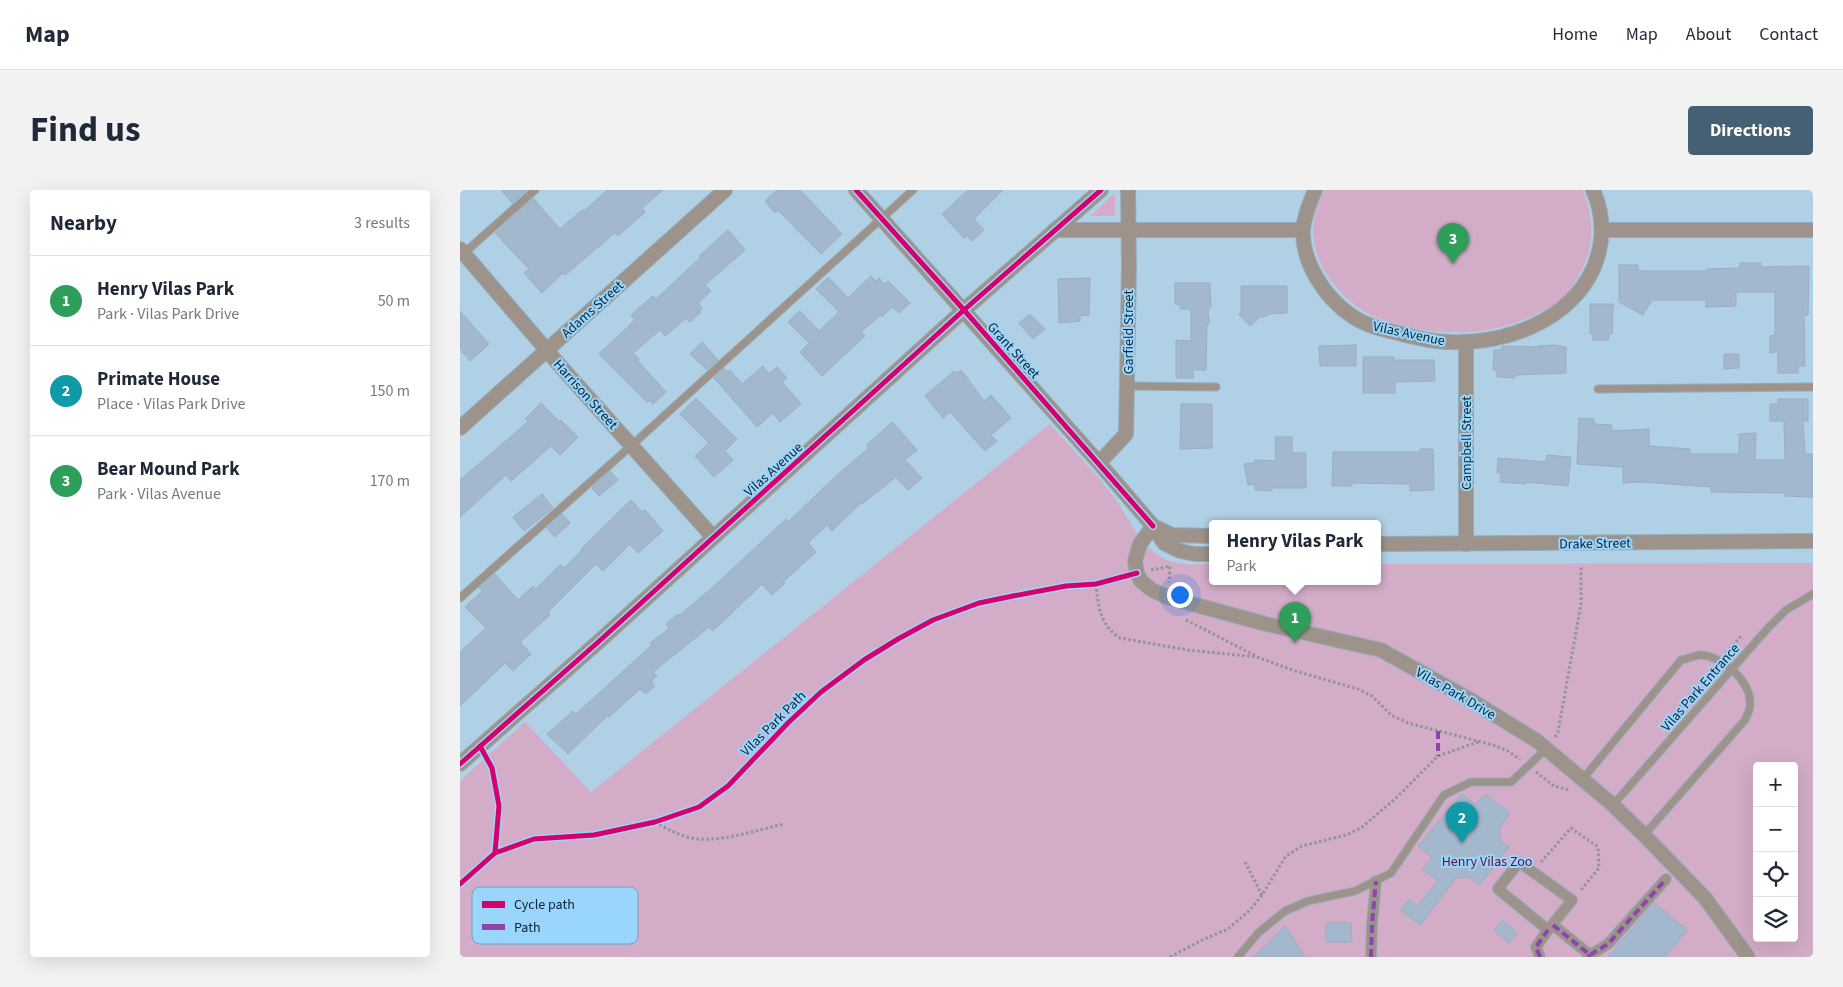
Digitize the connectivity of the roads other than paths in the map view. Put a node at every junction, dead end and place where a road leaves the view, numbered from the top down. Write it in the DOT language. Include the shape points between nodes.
graph roads {
  1 [pos="535,190"];
  2 [pos="724,190"];
  3 [pos="856,190"];
  4 [pos="913,190"];
  5 [pos="1101,190"];
  6 [pos="1128,190"];
  7 [pos="1315,190"];
  8 [pos="1593,190"];
  9 [pos="881,218"];
  10 [pos="1055,230"];
  11 [pos="1128,230"];
  12 [pos="1303,230"];
  13 [pos="1602,230"];
  14 [pos="1813,230"];
  15 [pos="461,254"];
  16 [pos="964,310"];
  17 [pos="1466,342"];
  18 [pos="546,350"];
  19 [pos="1128,386"];
  20 [pos="1216,387"];
  21 [pos="1813,387"];
  22 [pos="1598,389"];
  23 [pos="460,428"];
  24 [pos="632,445"];
  25 [pos="1099,463"];
  26 [pos="1153,526"];
  27 [pos="1209,536"];
  28 [pos="713,537"];
  29 [pos="1813,541"];
  30 [pos="1381,544"];
  31 [pos="1466,544"];
  32 [pos="1209,554"];
  33 [pos="1813,594"];
  34 [pos="460,598"];
  35 [pos="1732,669"];
  36 [pos="1546,749"];
  37 [pos="461,760"];
  38 [pos="1578,785"];
  39 [pos="1613,805"];
  40 [pos="1644,835"];
  41 [pos="1666,879"];
  42 [pos="1376,881"];
  43 [pos="1551,928"];
  44 [pos="1589,956"];
  45 [pos="1238,957"];
  46 [pos="1371,957"];
  47 [pos="1540,957"];
  48 [pos="1748,957"];
  1 -- 15 [label="lane"];
  2 -- 18 [label="street, Adams Street"];
  3 -- 9 [label="street, Grant Street"];
  4 -- 9 [label="lane"];
  5 -- 10 [label="street, Vilas Avenue"];
  6 -- 11 [label="street, Garfield Street"];
  7 -- 12 [label="street, Vilas Avenue"];
  8 -- 13 [label="street, Vilas Avenue" via="1600,209"];
  9 -- 16 [label="street, Grant Street"];
  9 -- 24 [label="lane"];
  10 -- 11 [label="street"];
  10 -- 16 [label="street, Vilas Avenue"];
  11 -- 12 [label="street"];
  11 -- 19 [label="street, Garfield Street"];
  12 -- 17 [label="street, Vilas Avenue" via="1306,251 1317,279 1337,304 1352,316 1368,325 1414,337"];
  13 -- 14 [label="street"];
  13 -- 17 [label="street, Vilas Avenue" via="1601,245 1589,278 1556,313 1522,331"];
  15 -- 18 [label="street, Harrison Street"];
  16 -- 25 [label="street, Grant Street"];
  16 -- 28 [label="street, Vilas Avenue"];
  17 -- 31 [label="street, Campbell Street"];
  18 -- 23 [label="street, Adams Street"];
  18 -- 24 [label="street, Harrison Street"];
  19 -- 20 [label="lane"];
  19 -- 25 [label="street, Garfield Street" via="1126,434"];
  21 -- 22 [label="lane"];
  24 -- 28 [label="street, Harrison Street"];
  24 -- 34 [label="lane"];
  25 -- 26 [label="street, Grant Street"];
  26 -- 27 [label="street" via="1172,535"];
  26 -- 32 [label="street" via="1166,545 1186,552"];
  26 -- 36 [label="street, Vilas Park Drive" via="1140,544 1135,562 1137,573 1152,590 1250,620 1381,650 1469,699"];
  28 -- 37 [label="street, Vilas Avenue" via="589,651"];
  29 -- 31 [label="street, Drake Street"];
  30 -- 31 [label="street, Drake Street"];
  33 -- 35 [label="lane, Vilas Park Entrance" via="1786,610"];
  35 -- 38 [label="lane" via="1720,661 1700,655 1681,660"];
  35 -- 39 [label="lane, Vilas Park Entrance"];
  35 -- 40 [label="lane" via="1746,686 1750,704 1745,720"];
  36 -- 38 [label="street, Vilas Park Drive"];
  36 -- 42 [label="lane" via="1511,782 1471,782 1444,795 1391,873"];
  38 -- 39 [label="street, Vilas Park Drive"];
  39 -- 40 [label="street, Vilas Park Drive"];
  40 -- 48 [label="street, Vilas Park Drive" via="1705,898"];
  41 -- 44 [label="street" via="1608,944"];
  42 -- 45 [label="lane" via="1355,891 1308,901 1285,911 1258,933"];
  42 -- 46 [label="street"];
  43 -- 43 [label="street" via="1498,889 1519,862 1572,900"];
  43 -- 44 [label="street"];
  43 -- 47 [label="street" via="1536,947"];
}
